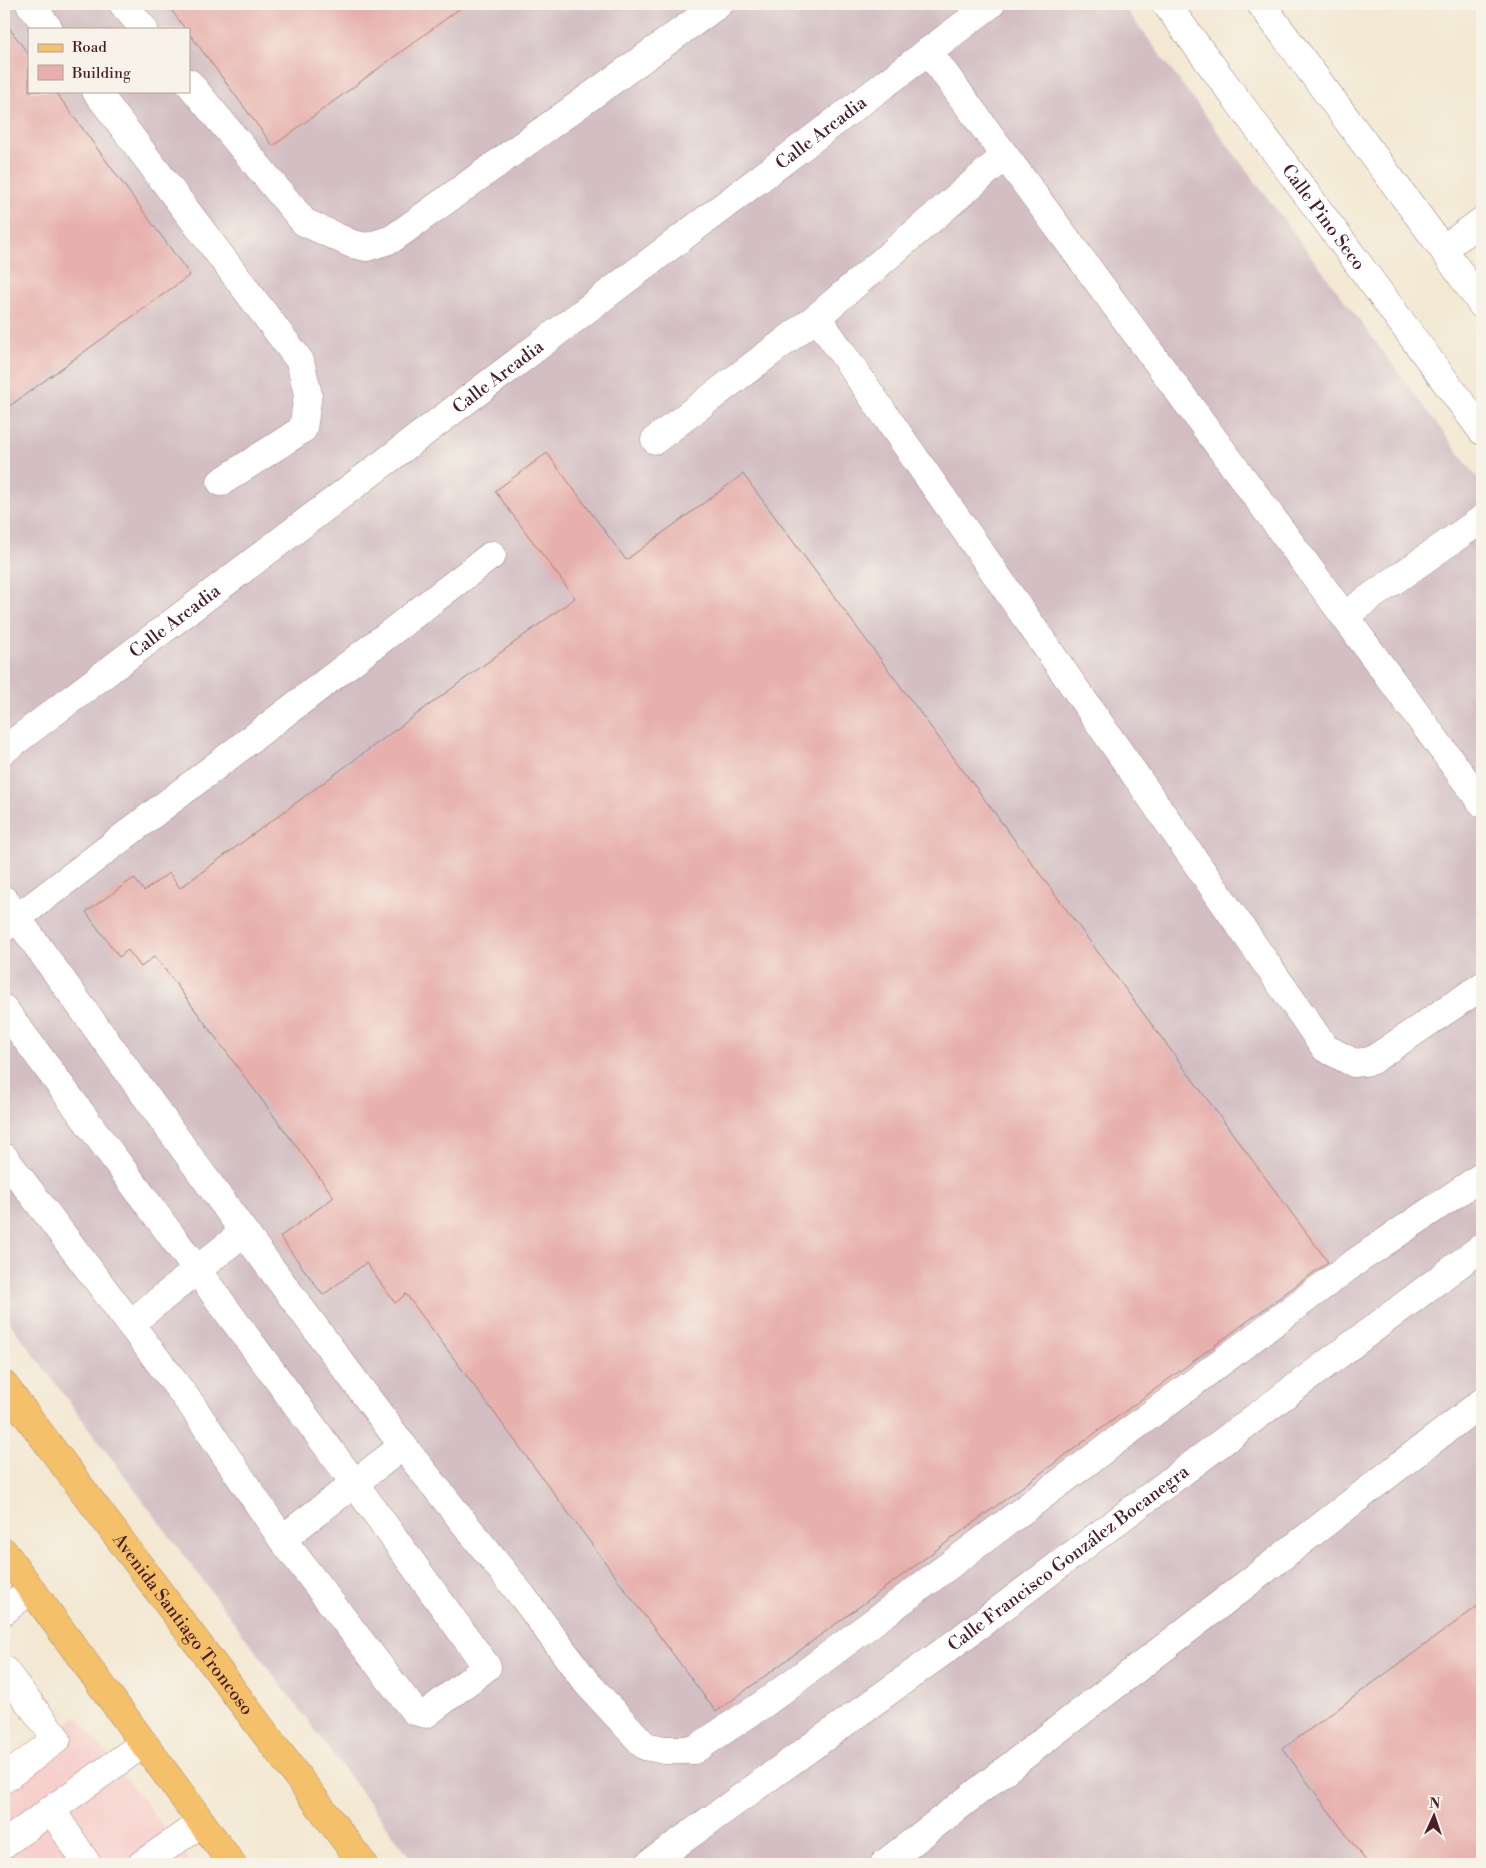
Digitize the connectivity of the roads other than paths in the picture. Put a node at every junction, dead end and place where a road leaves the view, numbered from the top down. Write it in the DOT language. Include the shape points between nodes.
graph roads {
  1 [pos="30,4"];
  2 [pos="123,4"];
  3 [pos="718,4"];
  4 [pos="991,4"];
  5 [pos="1166,4"];
  6 [pos="1261,4"];
  7 [pos="48,28"];
  8 [pos="143,28"];
  9 [pos="928,51"];
  10 [pos="190,84"];
  11 [pos="97,92"];
  12 [pos="1005,156"];
  13 [pos="1482,221"];
  14 [pos="1444,249"];
  15 [pos="1482,305"];
  16 [pos="817,317"];
  17 [pos="1482,431"];
  18 [pos="655,440"];
  19 [pos="221,482"];
  20 [pos="1482,518"];
  21 [pos="492,554"];
  22 [pos="1345,615"];
  23 [pos="4,750"];
  24 [pos="1482,804"];
  25 [pos="8,915"];
  26 [pos="1482,986"];
  27 [pos="4,1009"];
  28 [pos="4,1157"];
  29 [pos="1482,1176"];
  30 [pos="244,1232"];
  31 [pos="1482,1247"];
  32 [pos="195,1270"];
  33 [pos="130,1324"];
  34 [pos="4,1385"];
  35 [pos="1482,1402"];
  36 [pos="403,1446"];
  37 [pos="355,1484"];
  38 [pos="282,1539"];
  39 [pos="4,1552"];
  40 [pos="31,1589"];
  41 [pos="4,1611"];
  42 [pos="4,1670"];
  43 [pos="144,1742"];
  44 [pos="4,1779"];
  45 [pos="51,1809"];
  46 [pos="202,1823"];
  47 [pos="4,1844"];
  48 [pos="87,1864"];
  49 [pos="142,1864"];
  50 [pos="232,1864"];
  51 [pos="363,1864"];
  52 [pos="649,1864"];
  53 [pos="884,1864"];
  1 -- 7 [label="street"];
  2 -- 8 [label="street"];
  3 -- 10 [label="street" via="392,240 367,247 352,244 304,222"];
  4 -- 9 [label="street, Calle Arcadia"];
  5 -- 17 [label="street, Calle Pino Seco"];
  6 -- 14 [label="street"];
  9 -- 12 [label="street"];
  9 -- 23 [label="street, Calle Arcadia"];
  11 -- 19 [label="street" via="300,361 308,394 303,429"];
  12 -- 16 [label="street"];
  12 -- 22 [label="street"];
  13 -- 14 [label="street"];
  14 -- 15 [label="street"];
  16 -- 18 [label="street"];
  16 -- 26 [label="street" via="1325,1048 1354,1063 1371,1062"];
  20 -- 22 [label="street"];
  21 -- 25 [label="street"];
  22 -- 24 [label="street"];
  25 -- 30 [label="street"];
  27 -- 32 [label="street"];
  28 -- 33 [label="street"];
  29 -- 36 [label="street" via="1351,1265 765,1703 694,1750 645,1746 586,1682"];
  30 -- 32 [label="street"];
  30 -- 36 [label="street"];
  31 -- 52 [label="street, Calle Francisco González Bocanegra" via="947,1649"];
  32 -- 33 [label="street"];
  32 -- 37 [label="street"];
  33 -- 38 [label="street" via="193,1407"];
  34 -- 51 [label="main road, Avenida Santiago Troncoso"];
  35 -- 53 [label="street"];
  36 -- 37 [label="street"];
  37 -- 38 [label="street"];
  37 -- 38 [label="street" via="487,1667 426,1714 414,1711"];
  39 -- 40 [label="main road"];
  40 -- 41 [label="street"];
  40 -- 43 [label="main road"];
  42 -- 44 [label="street" via="57,1738"];
  43 -- 45 [label="street"];
  43 -- 46 [label="main road"];
  45 -- 47 [label="street"];
  45 -- 48 [label="street"];
  46 -- 49 [label="street"];
  46 -- 50 [label="main road"];
}
